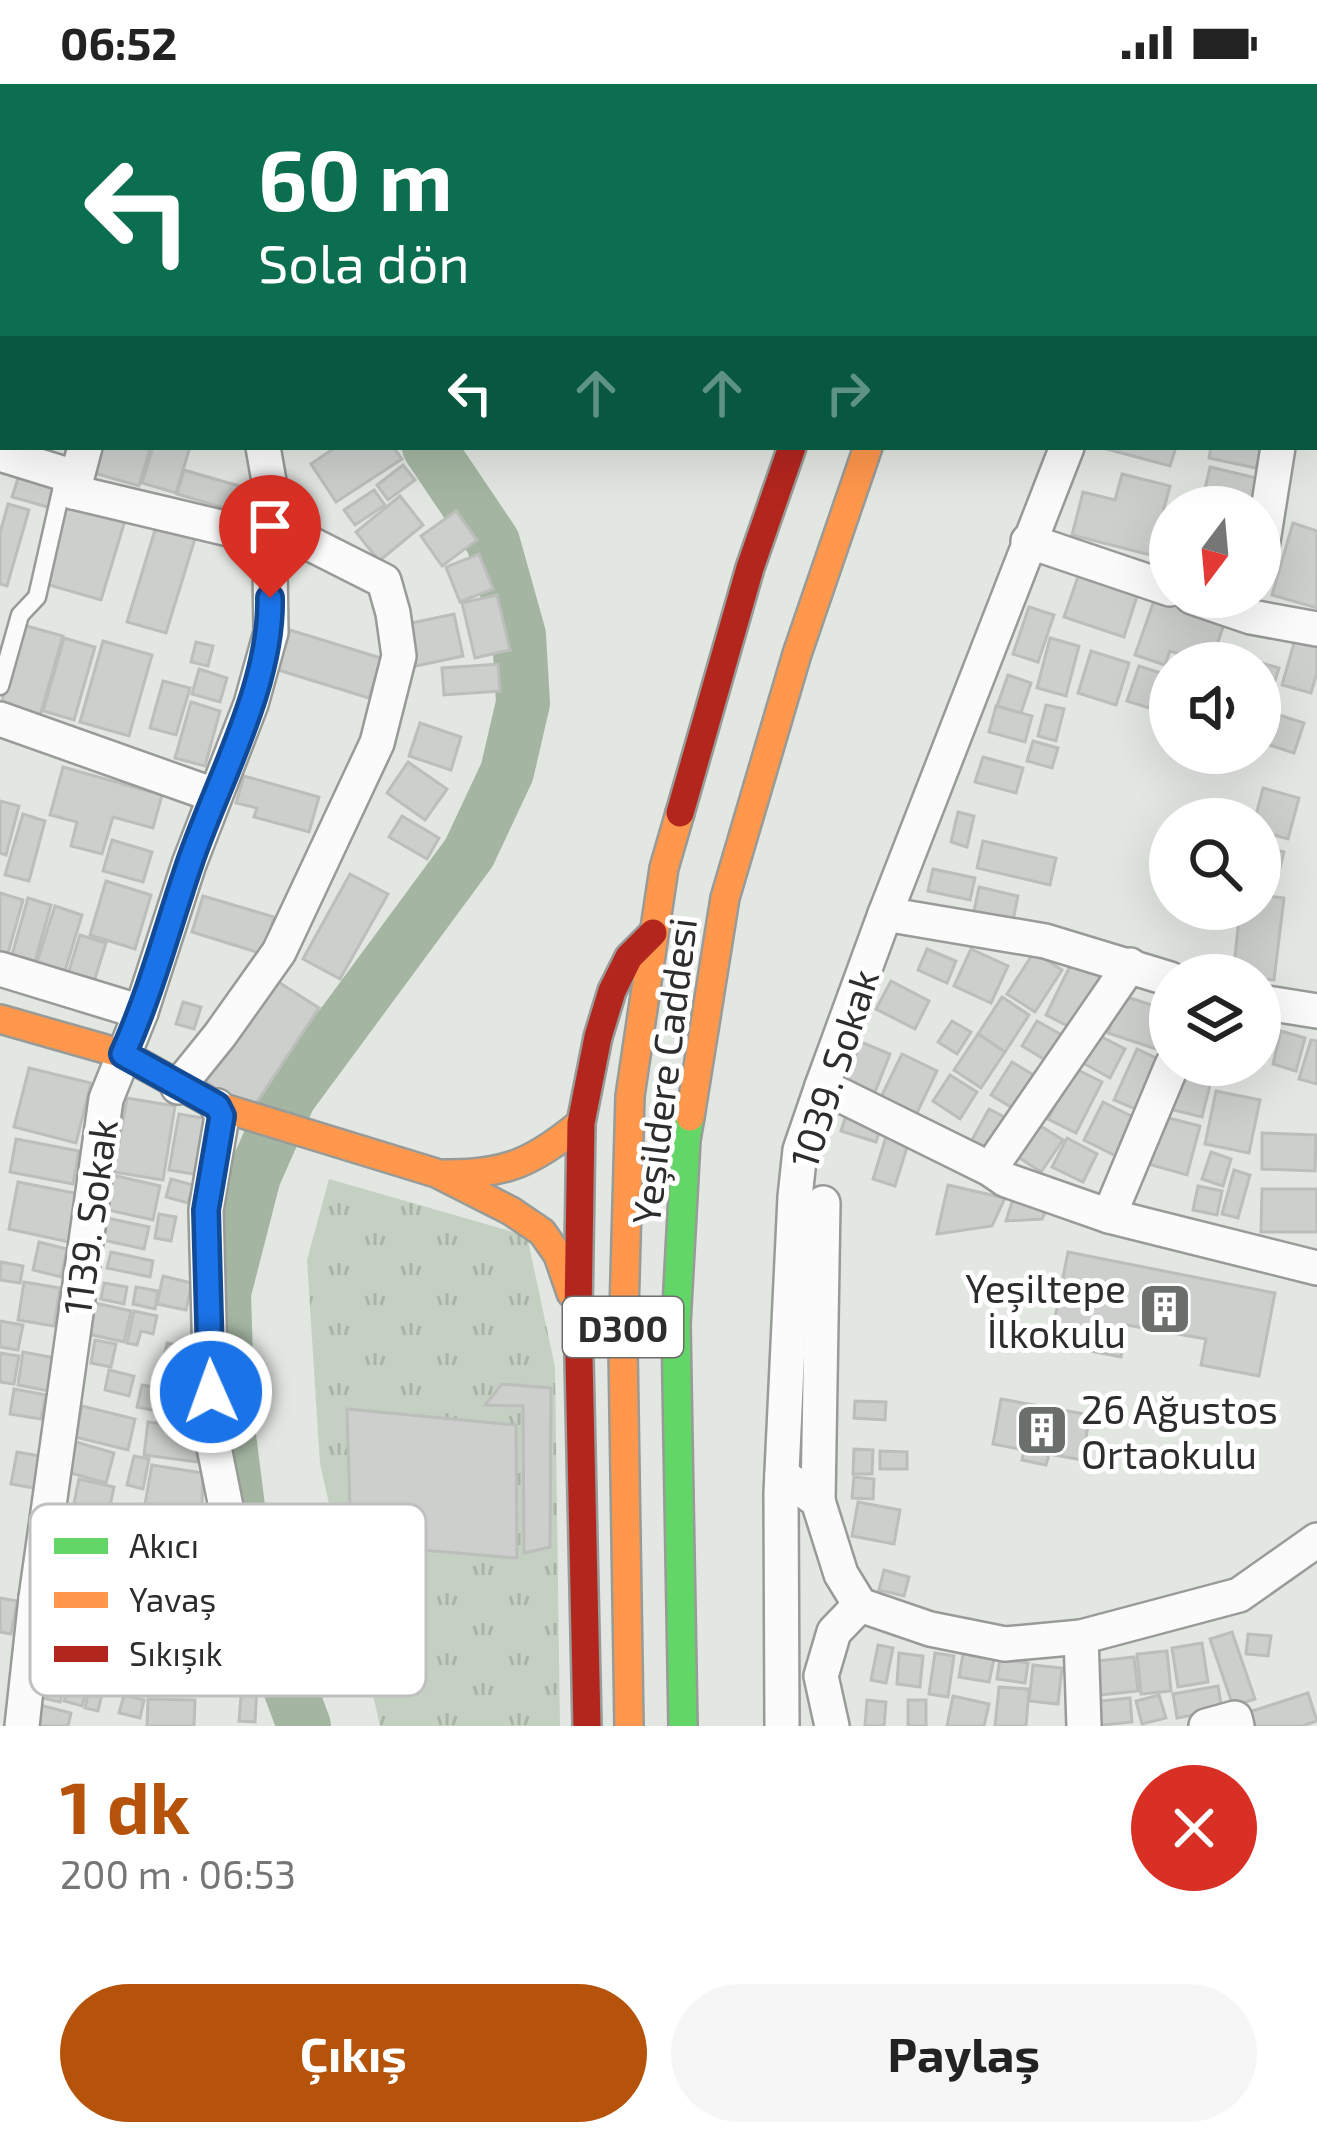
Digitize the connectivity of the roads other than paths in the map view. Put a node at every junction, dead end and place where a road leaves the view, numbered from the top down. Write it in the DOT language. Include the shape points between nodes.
graph roads {
  1 [pos="263,450"];
  2 [pos="774,450"];
  3 [pos="791,450"];
  4 [pos="867,450"];
  5 [pos="1065,450"];
  6 [pos="1278,450"];
  7 [pos="0,454"];
  8 [pos="74,471"];
  9 [pos="1272,486"];
  10 [pos="276,533"];
  11 [pos="1028,541"];
  12 [pos="756,550"];
  13 [pos="1149,583"];
  14 [pos="1281,617"];
  15 [pos="1317,629"];
  16 [pos="0,686"];
  17 [pos="0,718"];
  18 [pos="214,795"];
  19 [pos="885,914"];
  20 [pos="655,931"];
  21 [pos="1130,965"];
  22 [pos="1149,972"];
  23 [pos="1281,1005"];
  24 [pos="3,1006"];
  25 [pos="1317,1011"];
  26 [pos="141,1012"];
  27 [pos="123,1054"];
  28 [pos="822,1086"];
  29 [pos="1163,1086"];
  30 [pos="178,1087"];
  31 [pos="217,1106"];
  32 [pos="581,1123"];
  33 [pos="990,1169"];
  34 [pos="436,1173"];
  35 [pos="823,1203"];
  36 [pos="1109,1216"];
  37 [pos="1317,1268"];
  38 [pos="578,1313"];
  39 [pos="782,1474"];
  40 [pos="818,1501"];
  41 [pos="49,1504"];
  42 [pos="225,1504"];
  43 [pos="1317,1540"];
  44 [pos="860,1605"];
  45 [pos="1082,1637"];
  46 [pos="30,1653"];
  47 [pos="22,1726"];
  48 [pos="587,1726"];
  49 [pos="629,1726"];
  50 [pos="683,1726"];
  51 [pos="782,1726"];
  52 [pos="832,1726"];
  53 [pos="1084,1726"];
  54 [pos="1206,1726"];
  55 [pos="1237,1726"];
  1 -- 10 [label="street, 1139. Sokak"];
  2 -- 12 [label="main road"];
  3 -- 12 [label="main road, Yeşildere Caddesi"];
  4 -- 50 [label="main road, Yeşildere Caddesi" via="724,898 686,1140 676,1325"];
  5 -- 11 [label="street, 1039. Sokak"];
  6 -- 9 [label="street"];
  7 -- 8 [label="street"];
  8 -- 10 [label="street"];
  8 -- 16 [label="lane" via="37,597 20,615"];
  10 -- 18 [label="street, 1139. Sokak" via="271,632"];
  10 -- 30 [label="street" via="384,581 399,656 377,743 279,952"];
  11 -- 13 [label="street"];
  11 -- 19 [label="street, 1039. Sokak"];
  12 -- 20 [label="main road, Yeşildere Caddesi" via="664,868"];
  14 -- 15 [label="street"];
  17 -- 18 [label="street"];
  18 -- 26 [label="street, 1139. Sokak"];
  19 -- 21 [label="street" via="1045,941"];
  19 -- 28 [label="street, 1039. Sokak"];
  20 -- 32 [label="main road" via="612,991"];
  20 -- 49 [label="main road, Yeşildere Caddesi / D300" via="630,1096 623,1348"];
  21 -- 22 [label="street"];
  21 -- 33 [label="street"];
  23 -- 25 [label="street"];
  24 -- 26 [label="street"];
  24 -- 27 [label="main road" via="94,1019"];
  26 -- 27 [label="street, 1139. Sokak"];
  27 -- 30 [label="main road"];
  27 -- 41 [label="street, 1139. Sokak" via="106,1099"];
  28 -- 33 [label="street"];
  28 -- 39 [label="street, 1039. Sokak" via="800,1150 795,1197"];
  29 -- 36 [label="street"];
  30 -- 31 [label="main road"];
  31 -- 34 [label="main road"];
  31 -- 42 [label="street" via="222,1116 206,1210 212,1437"];
  32 -- 34 [label="main road" via="526,1164"];
  32 -- 38 [label="main road"];
  33 -- 36 [label="street"];
  34 -- 38 [label="main road" via="542,1232"];
  35 -- 40 [label="street"];
  36 -- 37 [label="street"];
  38 -- 48 [label="main road"];
  39 -- 40 [label="street"];
  39 -- 51 [label="street, 1039. Sokak"];
  40 -- 44 [label="street" via="841,1574"];
  43 -- 45 [label="street" via="1239,1594"];
  44 -- 45 [label="street" via="1005,1644"];
  44 -- 52 [label="street" via="834,1632 821,1676"];
  45 -- 53 [label="street"];
  46 -- 47 [label="street, 1139. Sokak"];
  54 -- 55 [label="street" via="1235,1718"];
}
